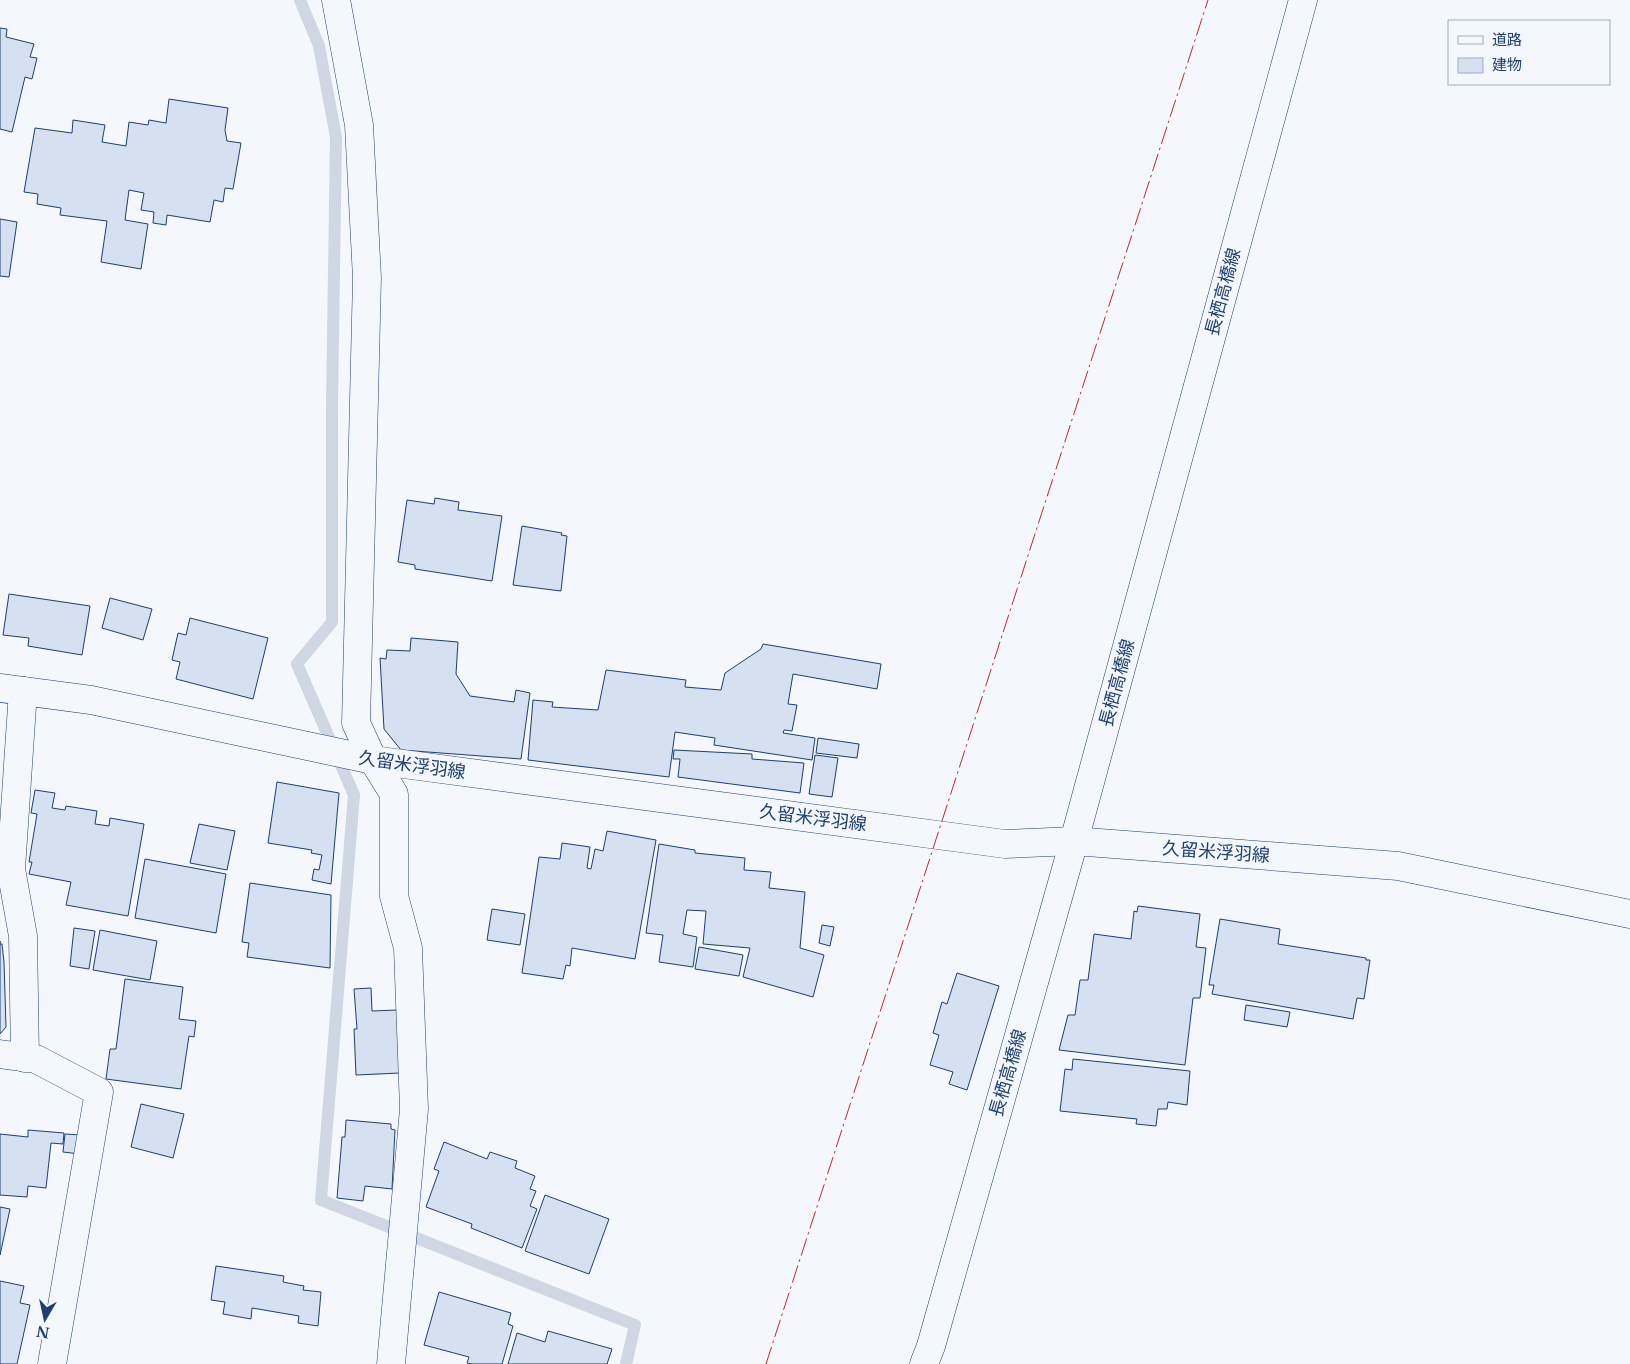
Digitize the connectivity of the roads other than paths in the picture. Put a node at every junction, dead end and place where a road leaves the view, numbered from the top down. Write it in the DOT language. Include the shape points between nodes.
graph roads {
  1 [pos="336,0"];
  2 [pos="1303,0"];
  3 [pos="12,689"];
  4 [pos="373,760"];
  5 [pos="1074,841"];
  6 [pos="1630,914"];
  7 [pos="13,1056"];
  8 [pos="52,1364"];
  9 [pos="391,1364"];
  10 [pos="924,1364"];
  1 -- 4 [label="main road" via="359,125 366,259 356,723"];
  2 -- 5 [label="main road, 長栖高橋線"];
  3 -- 4 [label="main road, 久留米浮羽線" via="91,700"];
  3 -- 7 [label="main road" via="11,869 23,936"];
  4 -- 5 [label="main road, 久留米浮羽線" via="1005,844"];
  4 -- 9 [label="main road" via="394,794 394,896 408,948 414,1109"];
  5 -- 6 [label="main road, 久留米浮羽線" via="1398,866"];
  5 -- 10 [label="main road, 長栖高橋線"];
  7 -- 8 [label="main road" via="36,1059 99,1092"];
}
